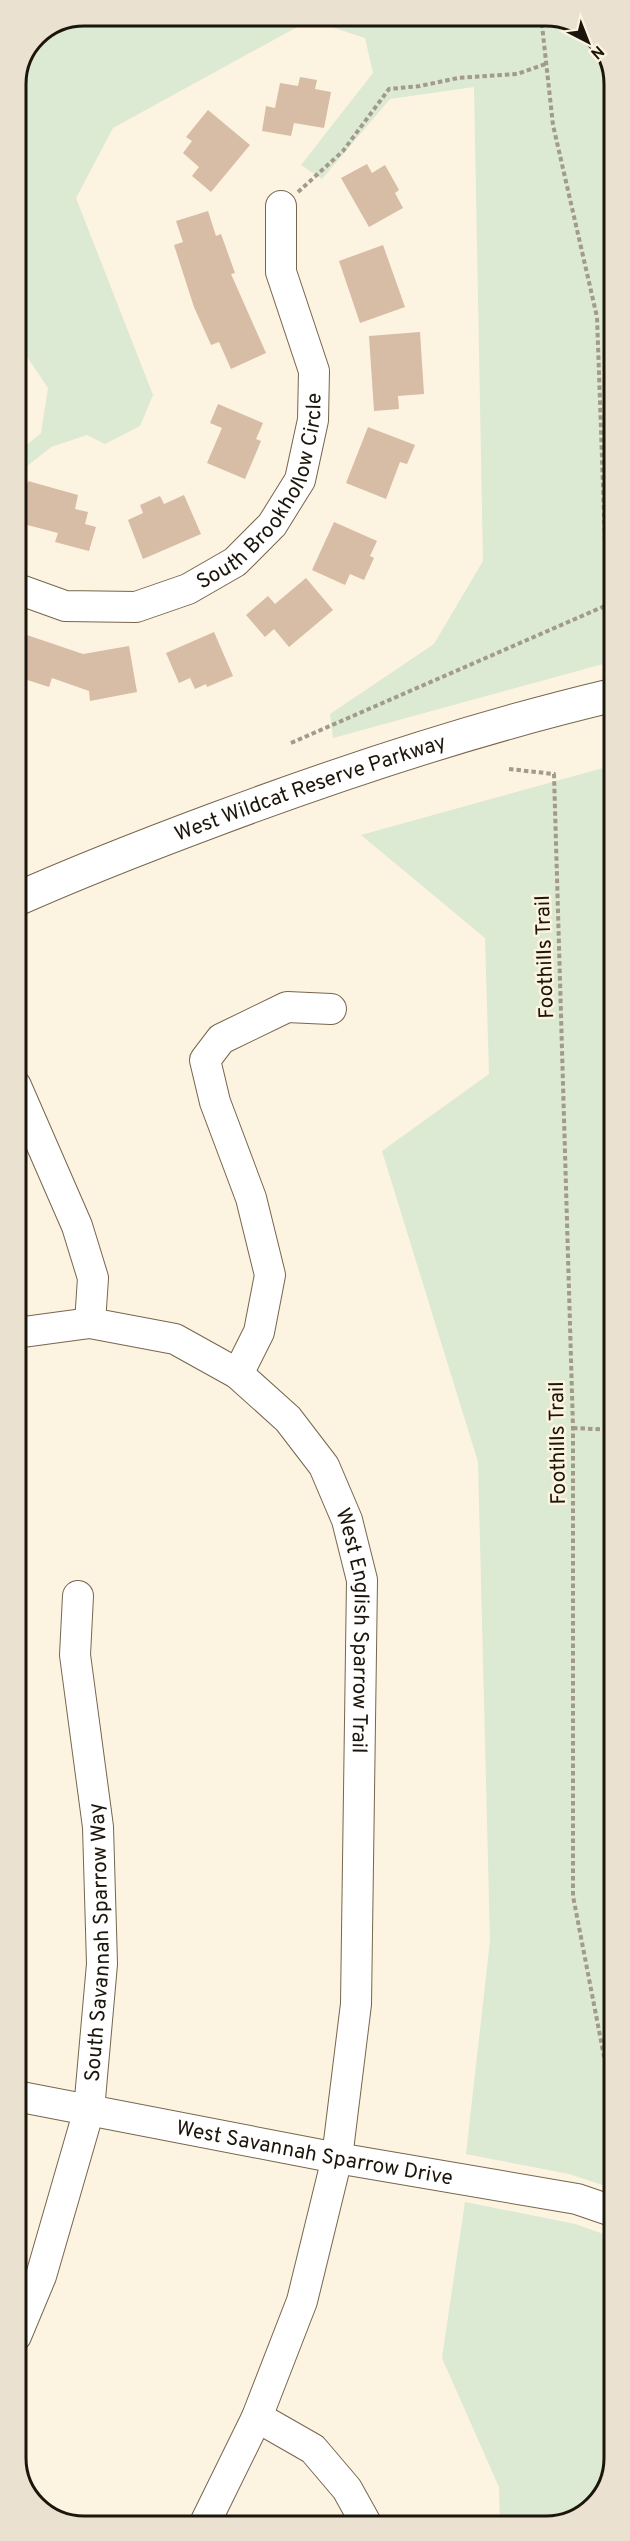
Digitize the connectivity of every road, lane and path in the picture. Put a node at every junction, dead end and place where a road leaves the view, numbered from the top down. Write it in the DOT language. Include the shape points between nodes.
graph roads {
  1 [pos="542,26"];
  2 [pos="548,63"];
  3 [pos="281,206"];
  4 [pos="604,515"];
  5 [pos="26,592"];
  6 [pos="604,605"];
  7 [pos="604,698"];
  8 [pos="291,743"];
  9 [pos="509,769"];
  10 [pos="26,895"];
  11 [pos="332,1009"];
  12 [pos="26,1109"];
  13 [pos="90,1323"];
  14 [pos="26,1332"];
  15 [pos="238,1374"];
  16 [pos="573,1428"];
  17 [pos="604,1430"];
  18 [pos="78,1596"];
  19 [pos="604,2056"];
  20 [pos="26,2098"];
  21 [pos="89,2110"];
  22 [pos="337,2158"];
  23 [pos="604,2208"];
  24 [pos="26,2311"];
  25 [pos="257,2417"];
  26 [pos="209,2515"];
  27 [pos="362,2516"];
  1 -- 2 [label="path"];
  2 -- 3 [label="path" via="517,74 389,89 343,150"];
  2 -- 4 [label="path" via="553,125 597,317"];
  3 -- 5 [label="street, South Brookhollow Circle" via="281,272 314,371 313,420 300,480 272,525 235,562 188,589 136,607 65,606"];
  6 -- 8 [label="path"];
  7 -- 10 [label="main road, West Wildcat Reserve Parkway" via="496,726 356,770 145,846"];
  9 -- 16 [label="path, Foothills Trail" via="554,774"];
  11 -- 15 [label="street" via="286,1007 221,1039 206,1060 216,1102 251,1198 270,1275 259,1332"];
  12 -- 13 [label="street" via="77,1226 93,1278"];
  13 -- 14 [label="street, West English Sparrow Trail"];
  13 -- 15 [label="street, West English Sparrow Trail" via="175,1339"];
  15 -- 22 [label="street, West English Sparrow Trail" via="288,1419 324,1466 348,1520 362,1580 356,2004"];
  16 -- 17 [label="path"];
  16 -- 19 [label="path, Foothills Trail" via="573,1896"];
  18 -- 21 [label="street, South Savannah Sparrow Way" via="75,1655 98,1827 102,1964"];
  20 -- 21 [label="street, West Savannah Sparrow Drive"];
  21 -- 22 [label="street, West Savannah Sparrow Drive"];
  21 -- 24 [label="street, South Savannah Sparrow Way"];
  22 -- 23 [label="street, West Savannah Sparrow Drive" via="577,2199"];
  22 -- 25 [label="street, West English Sparrow Trail" via="302,2301"];
  25 -- 26 [label="street, West English Sparrow Trail"];
  25 -- 27 [label="street" via="313,2449 347,2488"];
}
